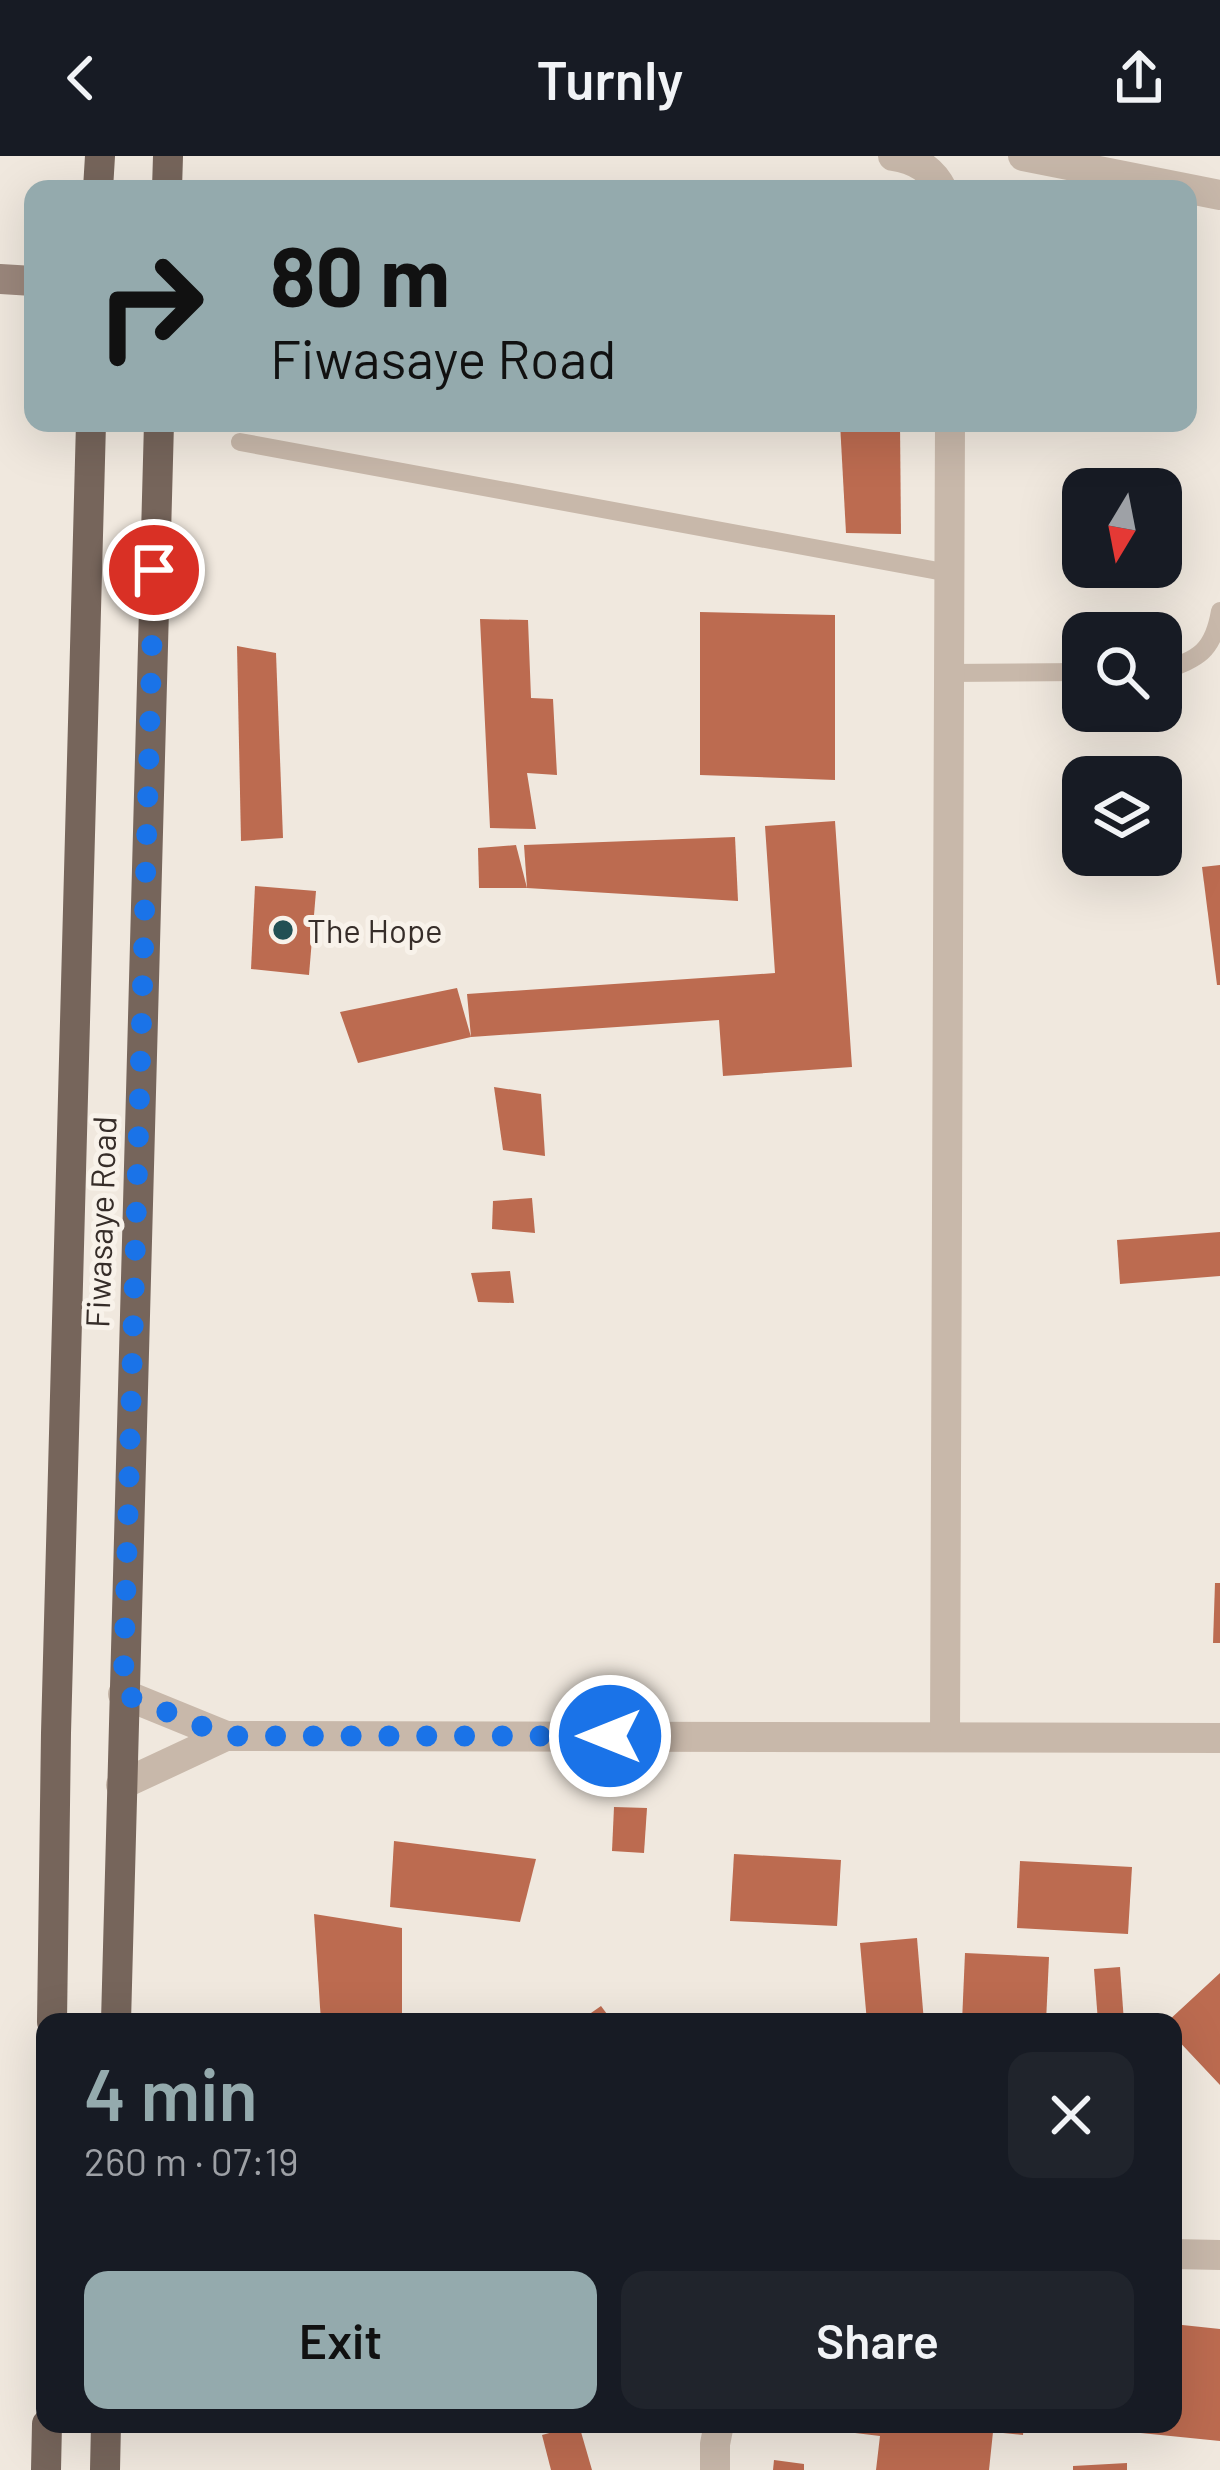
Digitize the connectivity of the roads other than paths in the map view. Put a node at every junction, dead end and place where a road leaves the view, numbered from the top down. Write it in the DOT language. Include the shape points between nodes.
graph roads {
  1 [pos="893,156"];
  2 [pos="1023,156"];
  3 [pos="938,180"];
  4 [pos="1144,180"];
  5 [pos="91,432"];
  6 [pos="159,432"];
  7 [pos="950,432"];
  8 [pos="240,442"];
  9 [pos="949,572"];
  10 [pos="1220,611"];
  11 [pos="1182,663"];
  12 [pos="1062,672"];
  13 [pos="948,673"];
  14 [pos="123,1694"];
  15 [pos="226,1736"];
  16 [pos="945,1736"];
  17 [pos="1220,1738"];
  18 [pos="121,1785"];
  19 [pos="52,2013"];
  20 [pos="116,2013"];
  21 [pos="1182,2254"];
  22 [pos="1220,2255"];
  23 [pos="46,2433"];
  24 [pos="106,2433"];
  25 [pos="717,2433"];
  26 [pos="46,2470"];
  27 [pos="105,2470"];
  28 [pos="715,2470"];
  1 -- 3 [label="street" via="913,159"];
  2 -- 4 [label="street"];
  5 -- 19 [label="main road, Fiwasaye Road"];
  6 -- 14 [label="main road, Fiwasaye Road"];
  7 -- 9 [label="street"];
  8 -- 9 [label="lane"];
  9 -- 13 [label="street"];
  10 -- 11 [label="lane" via="1200,656"];
  12 -- 13 [label="lane"];
  13 -- 16 [label="street"];
  14 -- 15 [label="street"];
  14 -- 18 [label="main road, Fiwasaye Road"];
  15 -- 16 [label="street"];
  15 -- 18 [label="street"];
  16 -- 17 [label="street"];
  18 -- 20 [label="main road, Fiwasaye Road"];
  21 -- 22 [label="street"];
  23 -- 26 [label="main road"];
  24 -- 27 [label="main road"];
  25 -- 28 [label="street"];
}
